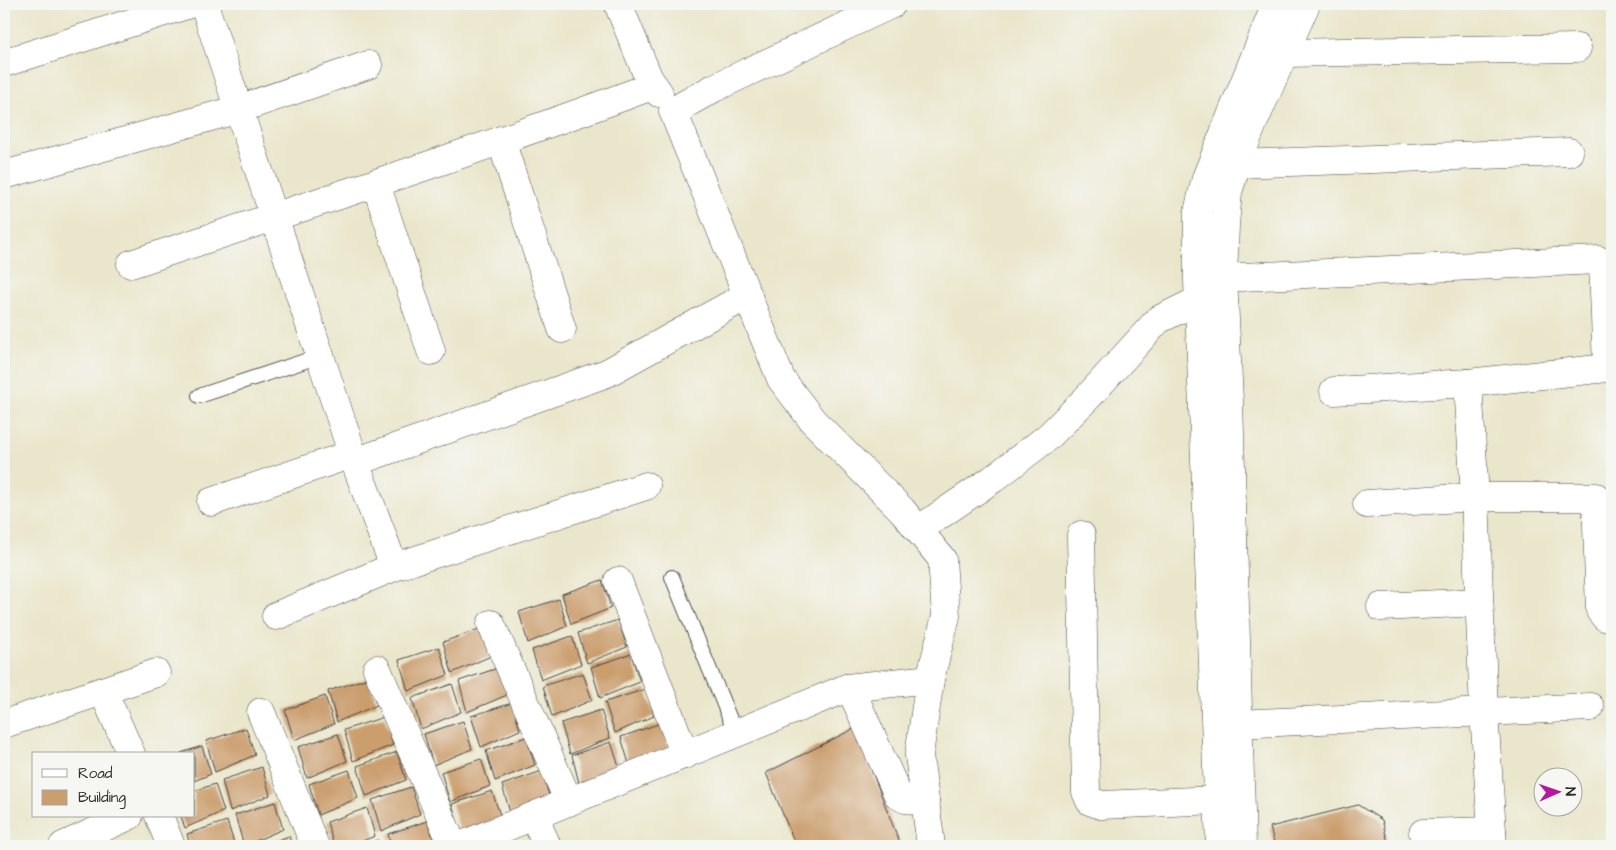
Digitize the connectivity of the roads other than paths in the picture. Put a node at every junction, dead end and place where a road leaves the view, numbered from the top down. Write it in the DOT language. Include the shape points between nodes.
graph roads {
  1 [pos="190,4"];
  2 [pos="204,4"];
  3 [pos="618,4"];
  4 [pos="892,4"];
  5 [pos="1276,4"];
  6 [pos="1306,4"];
  7 [pos="1577,48"];
  8 [pos="1284,53"];
  9 [pos="4,64"];
  10 [pos="368,64"];
  11 [pos="649,80"];
  12 [pos="239,109"];
  13 [pos="673,111"];
  14 [pos="501,140"];
  15 [pos="1569,152"];
  16 [pos="1237,164"];
  17 [pos="4,174"];
  18 [pos="376,184"];
  19 [pos="274,216"];
  20 [pos="131,264"];
  21 [pos="1207,286"];
  22 [pos="748,295"];
  23 [pos="562,329"];
  24 [pos="431,351"];
  25 [pos="320,356"];
  26 [pos="1468,383"];
  27 [pos="1334,391"];
  28 [pos="198,396"];
  29 [pos="354,458"];
  30 [pos="646,486"];
  31 [pos="1604,496"];
  32 [pos="1474,497"];
  33 [pos="211,502"];
  34 [pos="1367,504"];
  35 [pos="918,530"];
  36 [pos="1081,535"];
  37 [pos="394,567"];
  38 [pos="672,577"];
  39 [pos="618,581"];
  40 [pos="1479,602"];
  41 [pos="1381,607"];
  42 [pos="276,616"];
  43 [pos="1612,619"];
  44 [pos="491,624"];
  45 [pos="377,669"];
  46 [pos="156,673"];
  47 [pos="930,679"];
  48 [pos="847,688"];
  49 [pos="103,691"];
  50 [pos="1590,707"];
  51 [pos="261,712"];
  52 [pos="1484,712"];
  53 [pos="4,724"];
  54 [pos="1227,732"];
  55 [pos="736,734"];
  56 [pos="130,752"];
  57 [pos="685,755"];
  58 [pos="1218,800"];
  59 [pos="569,802"];
  60 [pos="925,802"];
  61 [pos="534,816"];
  62 [pos="125,818"];
  63 [pos="160,818"];
  64 [pos="1423,833"];
  65 [pos="1493,839"];
  66 [pos="63,846"];
  67 [pos="171,846"];
  68 [pos="315,846"];
  69 [pos="453,846"];
  70 [pos="460,846"];
  71 [pos="546,846"];
  72 [pos="931,846"];
  73 [pos="1220,846"];
  74 [pos="1242,846"];
  1 -- 9 [label="street"];
  2 -- 12 [label="street"];
  3 -- 11 [label="street"];
  4 -- 13 [label="street" via="714,88"];
  5 -- 21 [label="street" via="1206,178 1198,212"];
  6 -- 8 [label="street"];
  7 -- 8 [label="street"];
  8 -- 16 [label="street"];
  10 -- 12 [label="street"];
  11 -- 13 [label="street"];
  11 -- 14 [label="street" via="644,89"];
  12 -- 17 [label="street"];
  12 -- 19 [label="street"];
  13 -- 22 [label="street"];
  14 -- 18 [label="street"];
  14 -- 23 [label="street"];
  15 -- 16 [label="street"];
  16 -- 21 [label="street" via="1228,192 1225,225"];
  18 -- 19 [label="street"];
  18 -- 24 [label="street"];
  19 -- 20 [label="street"];
  19 -- 25 [label="street"];
  21 -- 26 [label="street" via="1598,260 1603,266 1608,368"];
  21 -- 35 [label="street" via="1158,320 1048,437 993,480"];
  21 -- 54 [label="street"];
  22 -- 29 [label="street" via="606,373"];
  22 -- 35 [label="street" via="781,379 813,421"];
  25 -- 28 [label="lane"];
  25 -- 29 [label="street"];
  26 -- 27 [label="street"];
  26 -- 32 [label="street"];
  29 -- 33 [label="street"];
  29 -- 37 [label="street"];
  30 -- 37 [label="street"];
  31 -- 32 [label="street"];
  31 -- 43 [label="street" via="1600,611"];
  32 -- 34 [label="street"];
  32 -- 40 [label="street"];
  35 -- 47 [label="street" via="942,559 946,616"];
  36 -- 58 [label="street" via="1086,792 1090,801 1101,805"];
  37 -- 42 [label="street"];
  38 -- 55 [label="lane"];
  39 -- 57 [label="street"];
  40 -- 41 [label="street"];
  40 -- 52 [label="street"];
  44 -- 59 [label="street"];
  45 -- 69 [label="street"];
  46 -- 49 [label="street"];
  47 -- 48 [label="street"];
  47 -- 60 [label="street" via="919,755"];
  48 -- 55 [label="street"];
  48 -- 60 [label="street" via="852,692 898,795"];
  49 -- 53 [label="street"];
  49 -- 56 [label="street"];
  50 -- 52 [label="street"];
  51 -- 68 [label="street"];
  52 -- 54 [label="street"];
  52 -- 65 [label="street"];
  54 -- 58 [label="street"];
  54 -- 74 [label="street"];
  55 -- 57 [label="street"];
  57 -- 59 [label="street"];
  58 -- 73 [label="street"];
  59 -- 61 [label="street"];
  60 -- 72 [label="street"];
  61 -- 70 [label="street"];
  61 -- 71 [label="street"];
  62 -- 66 [label="street"];
  63 -- 67 [label="street"];
  64 -- 65 [label="street"];
}
